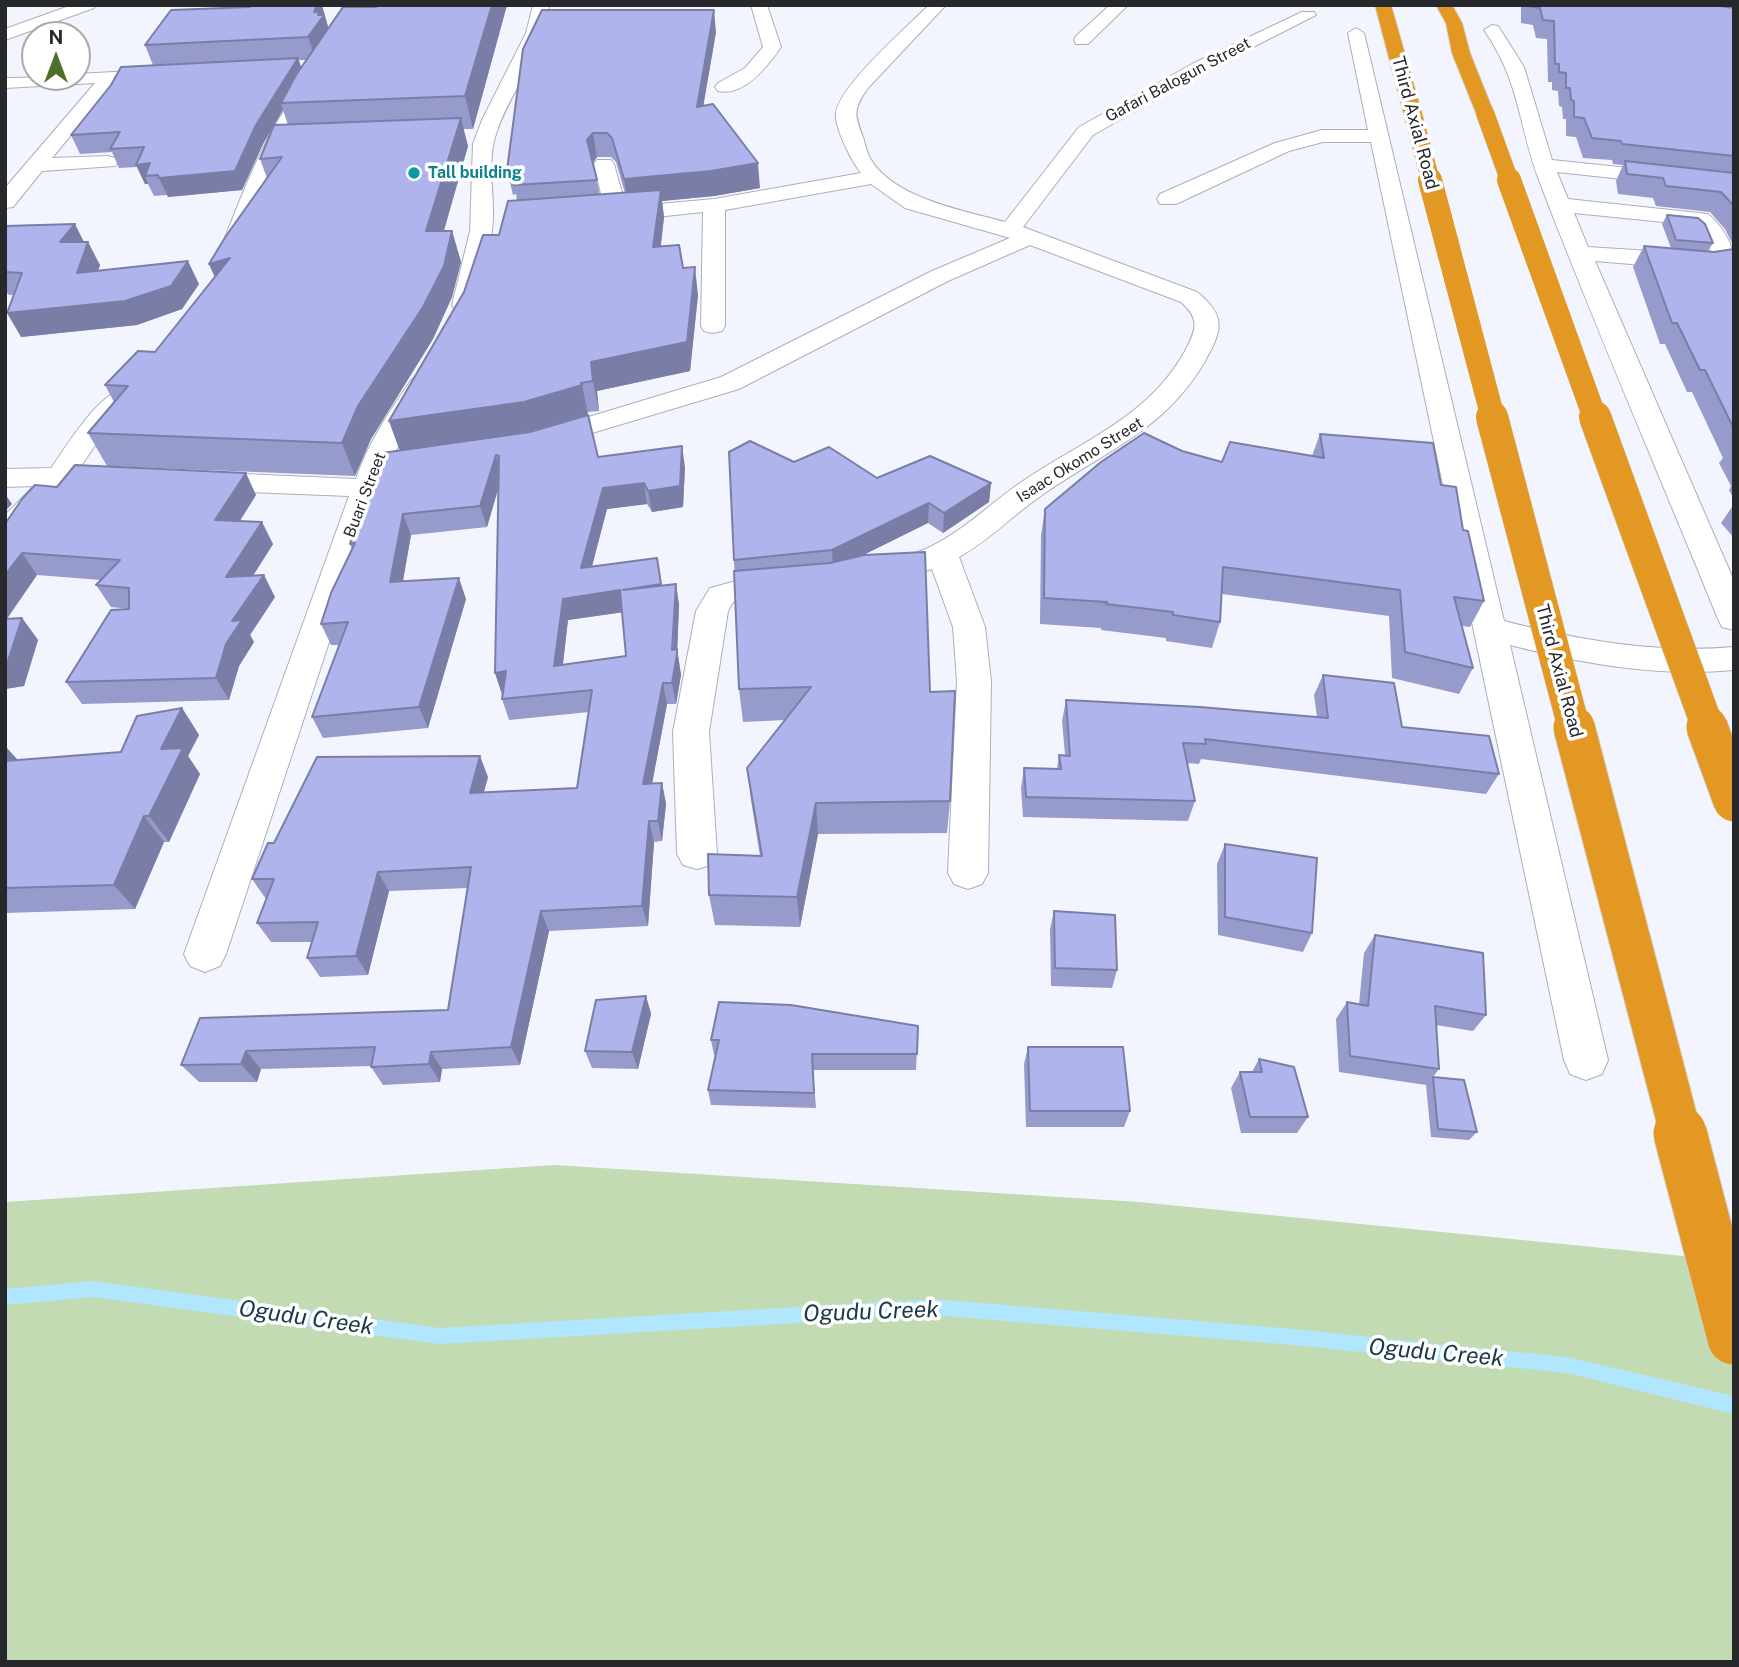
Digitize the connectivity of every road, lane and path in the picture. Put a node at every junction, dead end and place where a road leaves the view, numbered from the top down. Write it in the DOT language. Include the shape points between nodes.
graph roads {
  1 [pos="88,5"];
  2 [pos="352,5"];
  3 [pos="541,5"];
  4 [pos="759,5"];
  5 [pos="938,5"];
  6 [pos="1121,5"];
  7 [pos="1383,5"];
  8 [pos="1444,5"];
  9 [pos="1280,6"];
  10 [pos="1308,15"];
  11 [pos="1348,26"];
  12 [pos="5,35"];
  13 [pos="1481,38"];
  14 [pos="1082,40"];
  15 [pos="1394,41"];
  16 [pos="141,56"];
  17 [pos="1400,66"];
  18 [pos="322,67"];
  19 [pos="294,68"];
  20 [pos="182,74"];
  21 [pos="118,76"];
  22 [pos="5,83"];
  23 [pos="724,87"];
  24 [pos="1379,135"];
  25 [pos="301,144"];
  26 [pos="275,145"];
  27 [pos="108,162"];
  28 [pos="604,164"];
  29 [pos="1545,164"];
  30 [pos="37,165"];
  31 [pos="875,177"];
  32 [pos="1734,185"];
  33 [pos="1168,199"];
  34 [pos="5,202"];
  35 [pos="713,205"];
  36 [pos="1560,205"];
  37 [pos="1625,210"];
  38 [pos="617,214"];
  39 [pos="590,216"];
  40 [pos="1020,233"];
  41 [pos="1580,253"];
  42 [pos="1649,258"];
  43 [pos="225,264"];
  44 [pos="713,326"];
  45 [pos="453,331"];
  46 [pos="433,366"];
  47 [pos="135,385"];
  48 [pos="522,444"];
  49 [pos="382,472"];
  50 [pos="61,475"];
  51 [pos="101,477"];
  52 [pos="5,478"];
  53 [pos="168,480"];
  54 [pos="5,533"];
  55 [pos="942,554"];
  56 [pos="849,579"];
  57 [pos="814,585"];
  58 [pos="1734,619"];
  59 [pos="1488,628"];
  60 [pos="1734,658"];
  61 [pos="1734,800"];
  62 [pos="697,854"];
  63 [pos="968,873"];
  64 [pos="205,954"];
  65 [pos="1586,1060"];
  66 [pos="1734,1338"];
  1 -- 12 [label="street"];
  2 -- 18 [label="street" via="340,41"];
  3 -- 45 [label="street" via="529,44 472,137 495,220"];
  4 -- 23 [label="street" via="772,47 743,80"];
  5 -- 31 [label="street, Isaac Okomo Street" via="861,84 847,108 847,128 861,160"];
  6 -- 14 [label="street"];
  7 -- 15 [label="highway, Third Axial Road"];
  8 -- 13 [label="highway"];
  9 -- 10 [label="street"];
  10 -- 11 [label="street"];
  10 -- 40 [label="street, Gafari Balogun Street" via="1200,66 1087,131"];
  11 -- 15 [label="street"];
  11 -- 17 [label="street" via="1389,52"];
  11 -- 24 [label="street"];
  13 -- 29 [label="street" via="1506,47 1524,83"];
  13 -- 61 [label="highway, bridge" via="1485,113"];
  15 -- 17 [label="highway, Third Axial Road"];
  16 -- 21 [label="street"];
  17 -- 66 [label="highway, Third Axial Road, bridge"];
  18 -- 19 [label="street"];
  18 -- 26 [label="street"];
  20 -- 21 [label="street"];
  21 -- 22 [label="street"];
  21 -- 30 [label="street"];
  24 -- 33 [label="street" via="1322,136 1282,147"];
  24 -- 59 [label="street"];
  25 -- 26 [label="street"];
  26 -- 43 [label="street"];
  27 -- 30 [label="street"];
  28 -- 38 [label="street"];
  29 -- 32 [label="street"];
  29 -- 36 [label="street"];
  30 -- 34 [label="street"];
  31 -- 35 [label="street"];
  31 -- 40 [label="street, Isaac Okomo Street" via="913,203"];
  35 -- 38 [label="street"];
  35 -- 44 [label="street"];
  36 -- 37 [label="street"];
  36 -- 41 [label="street"];
  37 -- 42 [label="street"];
  37 -- 42 [label="street" via="1700,219 1712,229 1725,260 1703,263"];
  38 -- 39 [label="street"];
  40 -- 48 [label="street" via="730,383"];
  40 -- 55 [label="street, Isaac Okomo Street" via="1189,298 1205,309 1208,320 1189,369 1170,396 1142,422 1032,487"];
  41 -- 42 [label="street"];
  41 -- 58 [label="street"];
  46 -- 49 [label="street, Buari Street" via="388,439"];
  47 -- 50 [label="street" via="92,430"];
  49 -- 53 [label="street"];
  49 -- 64 [label="street, Buari Street" via="360,503"];
  50 -- 51 [label="street"];
  50 -- 52 [label="street"];
  50 -- 54 [label="street"];
  55 -- 56 [label="street, Isaac Okomo Street"];
  55 -- 63 [label="street" via="969,627 974,681"];
  57 -- 62 [label="street" via="740,590 722,596 712,611 691,732"];
  59 -- 60 [label="street" via="1608,653 1718,661"];
  59 -- 65 [label="street"];
}
